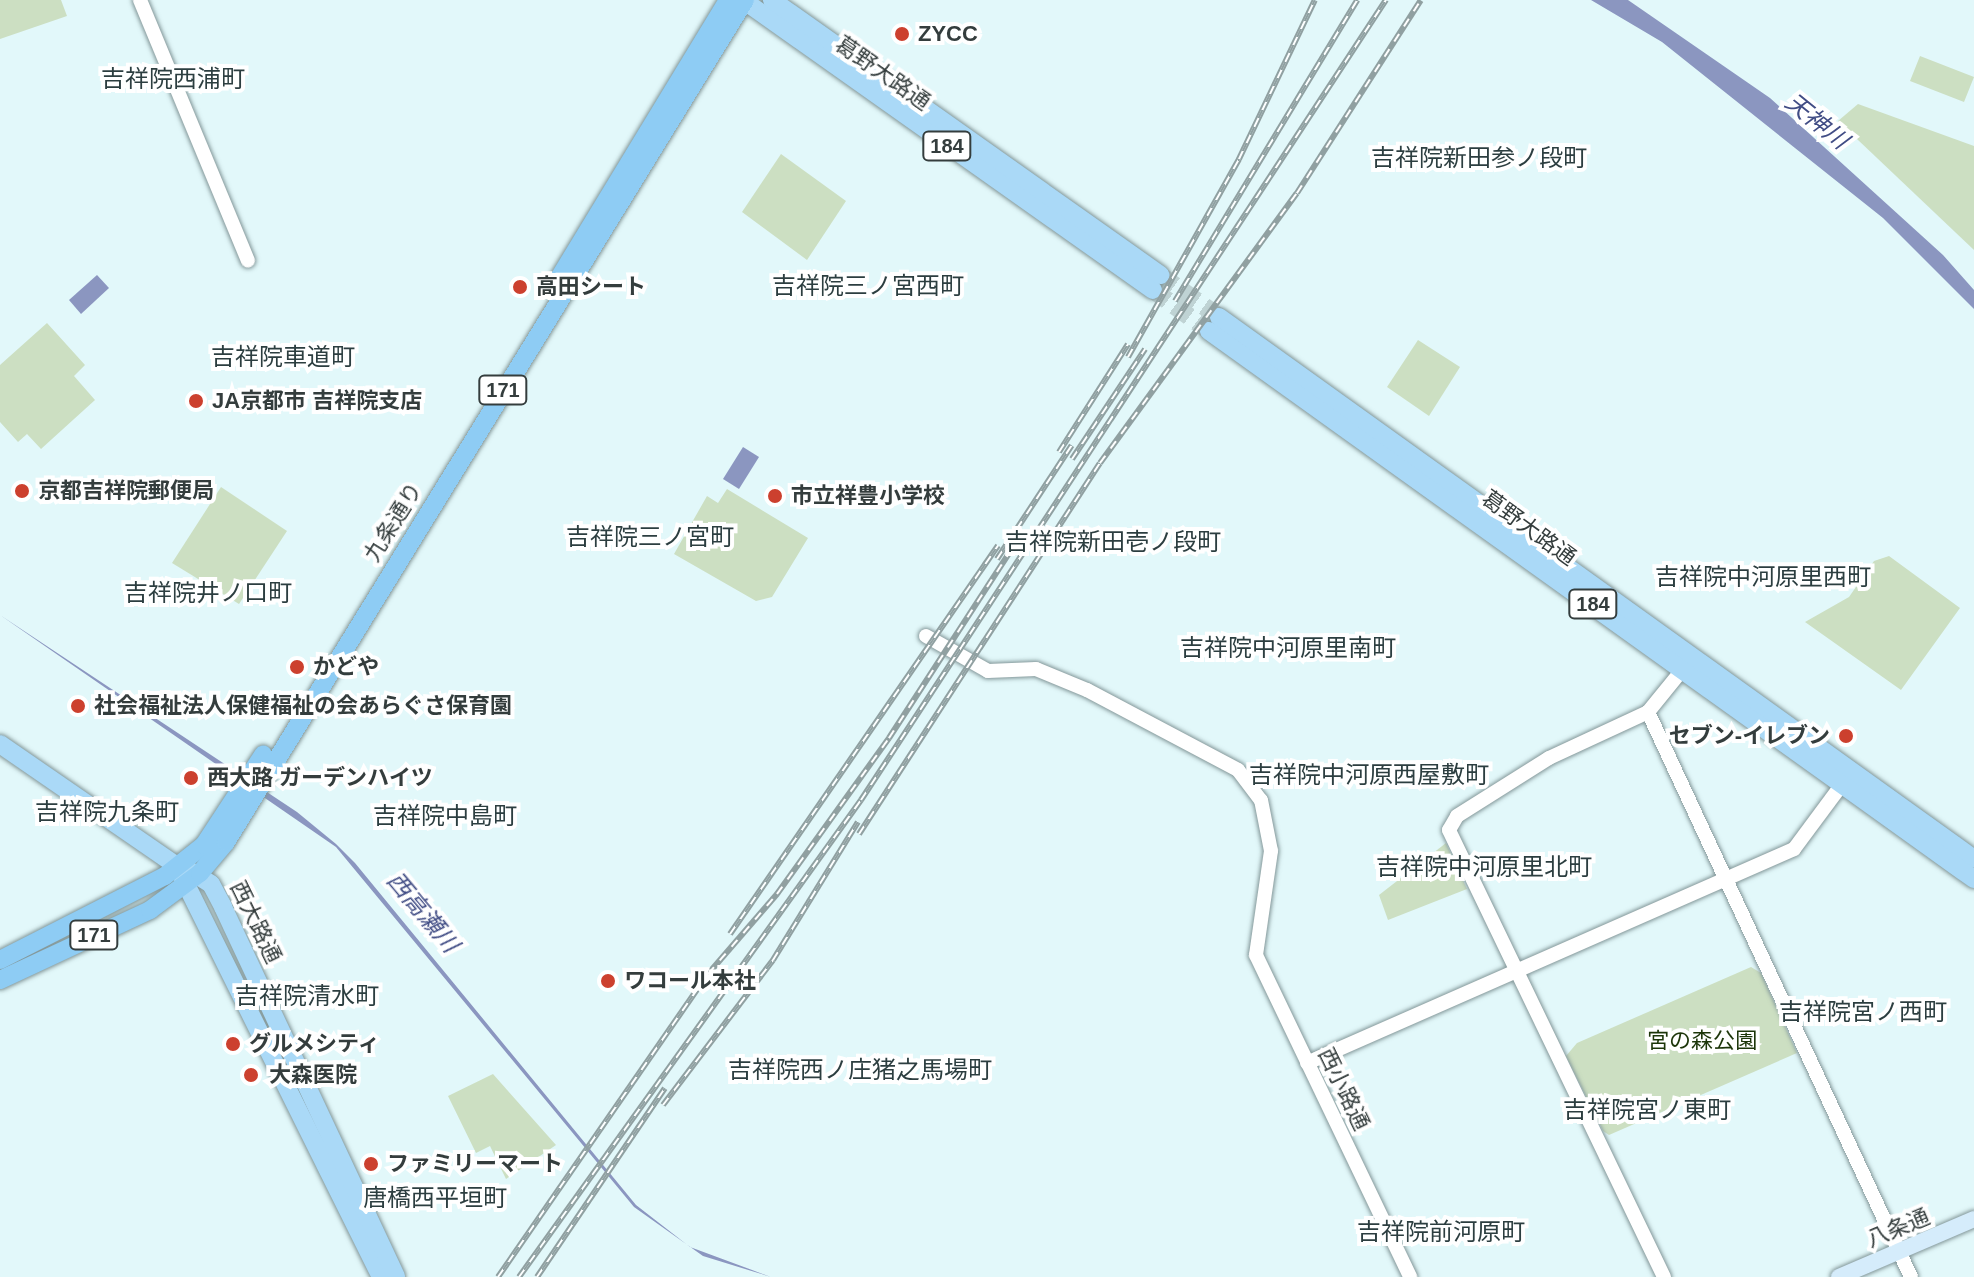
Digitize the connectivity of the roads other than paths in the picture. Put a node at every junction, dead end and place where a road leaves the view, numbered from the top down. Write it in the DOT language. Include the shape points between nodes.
graph roads {
  1 [pos="140,0"];
  2 [pos="740,2"];
  3 [pos="772,2"];
  4 [pos="248,261"];
  5 [pos="926,636"];
  6 [pos="1683,669"];
  7 [pos="1648,712"];
  8 [pos="1766,721"];
  9 [pos="0,744"];
  10 [pos="1846,779"];
  11 [pos="253,783"];
  12 [pos="1921,832"];
  13 [pos="1974,859"];
  14 [pos="177,866"];
  15 [pos="200,873"];
  16 [pos="1727,879"];
  17 [pos="1974,879"];
  18 [pos="185,886"];
  19 [pos="0,960"];
  20 [pos="1517,971"];
  21 [pos="0,980"];
  22 [pos="1307,1063"];
  23 [pos="1974,1219"];
  24 [pos="1899,1251"];
  25 [pos="381,1277"];
  26 [pos="396,1277"];
  27 [pos="1410,1277"];
  28 [pos="1664,1277"];
  29 [pos="1839,1277"];
  30 [pos="1911,1277"];
  1 -- 4 [label="street"];
  2 -- 3 [label="main road, 葛野大路通 / 184" via="1156,282"];
  2 -- 11 [label="highway, 九条通り / 171"];
  5 -- 22 [label="street, 西小路通" via="988,671 1036,669 1087,690 1238,770 1271,827 1256,955"];
  6 -- 7 [label="street"];
  6 -- 8 [label="main road, 葛野大路通 / 184"];
  6 -- 8 [label="main road, 葛野大路通 / 184" via="1214,324"];
  7 -- 16 [label="street"];
  7 -- 20 [label="street" via="1549,758 1457,816 1449,830"];
  8 -- 10 [label="main road, 葛野大路通 / 184"];
  9 -- 14 [label="main road, 西大路通"];
  10 -- 12 [label="main road, 葛野大路通 / 184"];
  10 -- 16 [label="street" via="1794,849"];
  11 -- 14 [label="highway, 九条通り / 171" via="204,845"];
  11 -- 15 [label="highway, 九条通り / 171"];
  12 -- 13 [label="main road, 葛野大路通 / 184"];
  12 -- 17 [label="main road, 葛野大路通 / 184"];
  14 -- 15 [label="main road, 西大路通"];
  14 -- 18 [label="main road, 西大路通"];
  14 -- 19 [label="highway, 九条通り / 171"];
  15 -- 18 [label="highway, 九条通り / 171"];
  15 -- 26 [label="main road, 西大路通" via="241,943"];
  16 -- 20 [label="street"];
  16 -- 24 [label="street"];
  18 -- 21 [label="highway, 九条通り / 171"];
  18 -- 25 [label="main road, 西大路通"];
  20 -- 22 [label="street"];
  20 -- 28 [label="street"];
  22 -- 27 [label="street, 西小路通"];
  23 -- 24 [label="main road, 八条通"];
  24 -- 29 [label="main road, 八条通"];
  24 -- 30 [label="street"];
}
